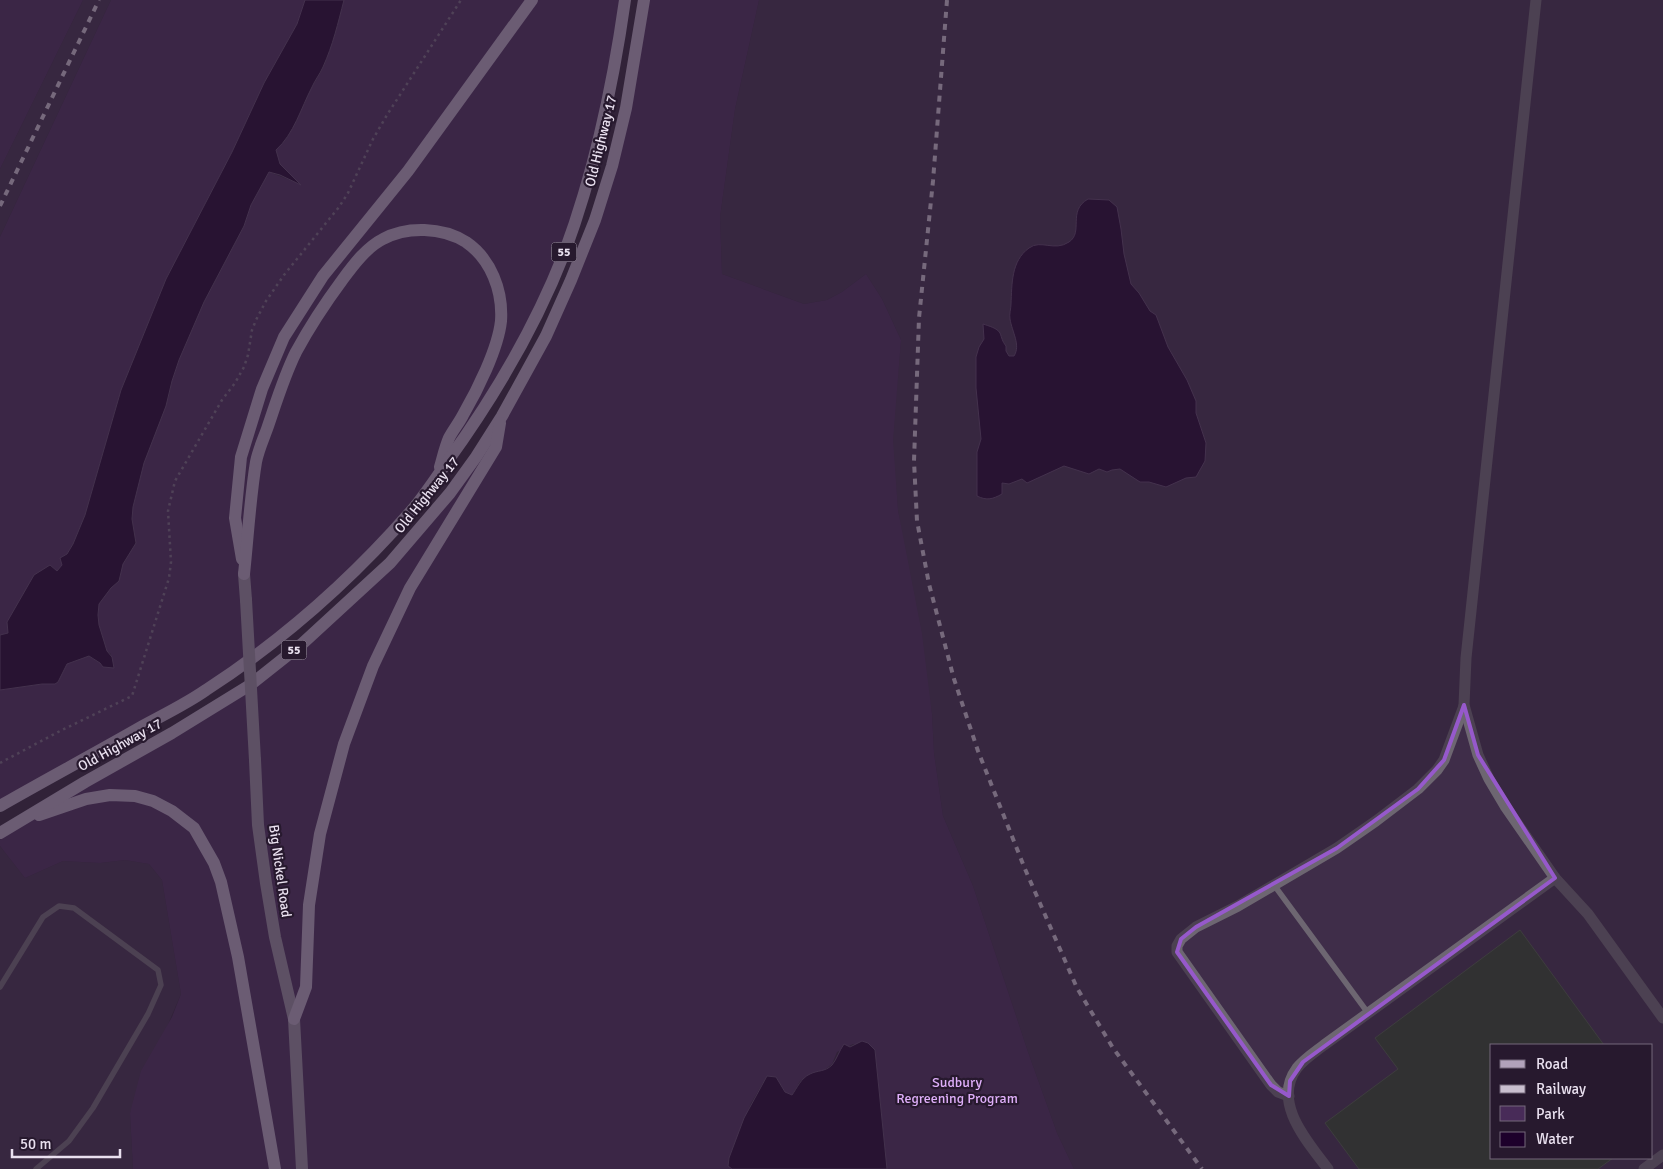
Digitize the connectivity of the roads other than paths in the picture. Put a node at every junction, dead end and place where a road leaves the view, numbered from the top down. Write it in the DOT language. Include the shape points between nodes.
graph roads {
  1 [pos="532,0"];
  2 [pos="624,0"];
  3 [pos="644,0"];
  4 [pos="1536,0"];
  5 [pos="502,416"];
  6 [pos="437,477"];
  7 [pos="244,574"];
  8 [pos="1464,705"];
  9 [pos="0,806"];
  10 [pos="27,817"];
  11 [pos="0,833"];
  12 [pos="1555,878"];
  13 [pos="1274,885"];
  14 [pos="0,987"];
  15 [pos="1368,1013"];
  16 [pos="1663,1018"];
  17 [pos="294,1019"];
  18 [pos="1289,1096"];
  19 [pos="1663,1155"];
  20 [pos="36,1169"];
  21 [pos="276,1169"];
  22 [pos="302,1169"];
  23 [pos="1328,1169"];
  24 [pos="1644,1169"];
  1 -- 7 [label="main road" via="408,171 323,276 284,336 262,389 241,457 235,518"];
  2 -- 6 [label="main road, Old Highway 17 / 55" via="606,110 564,252 519,350 474,425"];
  3 -- 5 [label="main road, Old Highway 17 / 55" via="626,108 595,220 546,336"];
  4 -- 8 [label="street" via="1467,648"];
  5 -- 10 [label="main road, Old Highway 17 / 55" via="450,493 418,532 390,563 303,643 222,703"];
  5 -- 17 [label="main road" via="496,447 410,588 388,632 344,744 320,834 309,905 306,987"];
  6 -- 7 [label="main road" via="449,437 491,358 501,323 500,291 479,254 467,243 446,234 414,229 382,239 358,261 324,303 296,352 256,460"];
  6 -- 9 [label="main road, Old Highway 17 / 55" via="414,508 359,566 270,645 204,692"];
  7 -- 17 [label="main road, Big Nickel Road, bridge" via="258,825 275,938"];
  8 -- 12 [label="street" via="1478,755 1490,779"];
  8 -- 13 [label="street" via="1444,760 1418,789 1336,848"];
  10 -- 11 [label="main road, Old Highway 17 / 55"];
  10 -- 21 [label="main road" via="86,799 134,796 172,811 194,828 214,863 223,890"];
  12 -- 15 [label="street"];
  12 -- 16 [label="street" via="1588,914"];
  13 -- 15 [label="lane"];
  13 -- 18 [label="street" via="1196,927 1181,939 1177,952 1271,1085"];
  14 -- 20 [label="lane" via="43,917 59,906 74,908 158,970 161,984 148,1014 93,1108 70,1141"];
  15 -- 18 [label="street" via="1302,1062 1290,1080"];
  17 -- 22 [label="main road, Big Nickel Road"];
  18 -- 23 [label="street" via="1290,1111 1298,1128"];
  19 -- 24 [label="street"];
}
